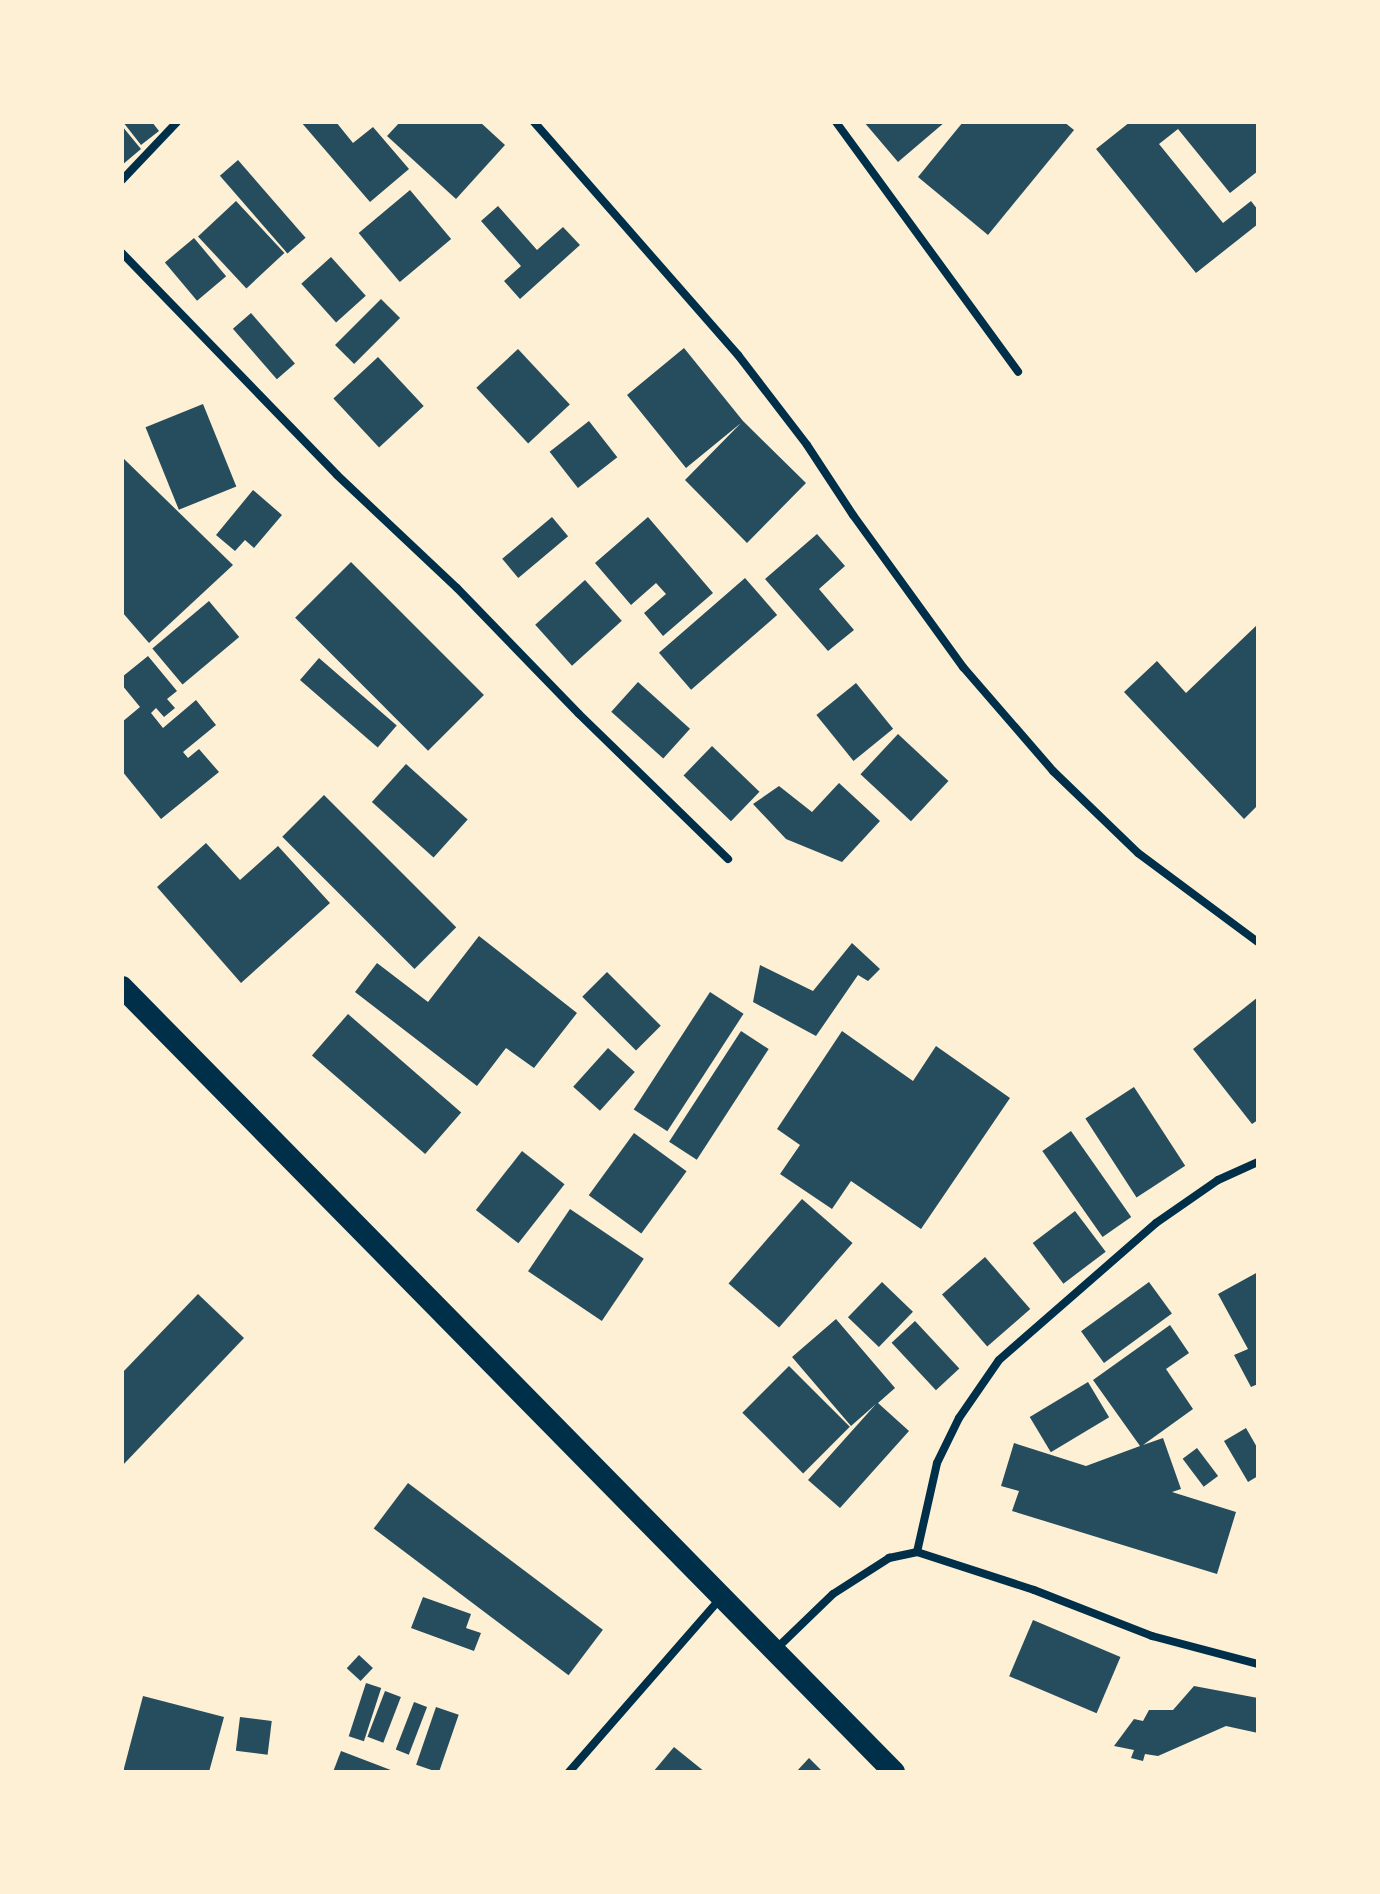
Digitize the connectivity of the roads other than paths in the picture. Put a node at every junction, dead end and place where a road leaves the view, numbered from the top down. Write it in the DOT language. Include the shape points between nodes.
graph roads {
  1 [pos="177,122"];
  2 [pos="534,122"];
  3 [pos="836,122"];
  4 [pos="122,180"];
  5 [pos="122,253"];
  6 [pos="1018,372"];
  7 [pos="728,859"];
  8 [pos="1258,942"];
  9 [pos="122,987"];
  10 [pos="1258,1162"];
  11 [pos="917,1552"];
  12 [pos="721,1598"];
  13 [pos="775,1649"];
  14 [pos="1258,1664"];
  15 [pos="569,1772"];
  16 [pos="894,1772"];
  1 -- 4 [label="street"];
  2 -- 8 [label="street" via="738,355 963,667 1053,771 1138,853"];
  3 -- 6 [label="street"];
  5 -- 7 [label="street" via="337,475"];
  9 -- 12 [label="highway"];
  10 -- 11 [label="street" via="1218,1180 1156,1223 999,1360 959,1418 937,1463"];
  11 -- 13 [label="street" via="889,1558 833,1594"];
  11 -- 14 [label="street" via="1152,1636"];
  12 -- 13 [label="highway"];
  12 -- 15 [label="street"];
  13 -- 16 [label="highway"];
}
